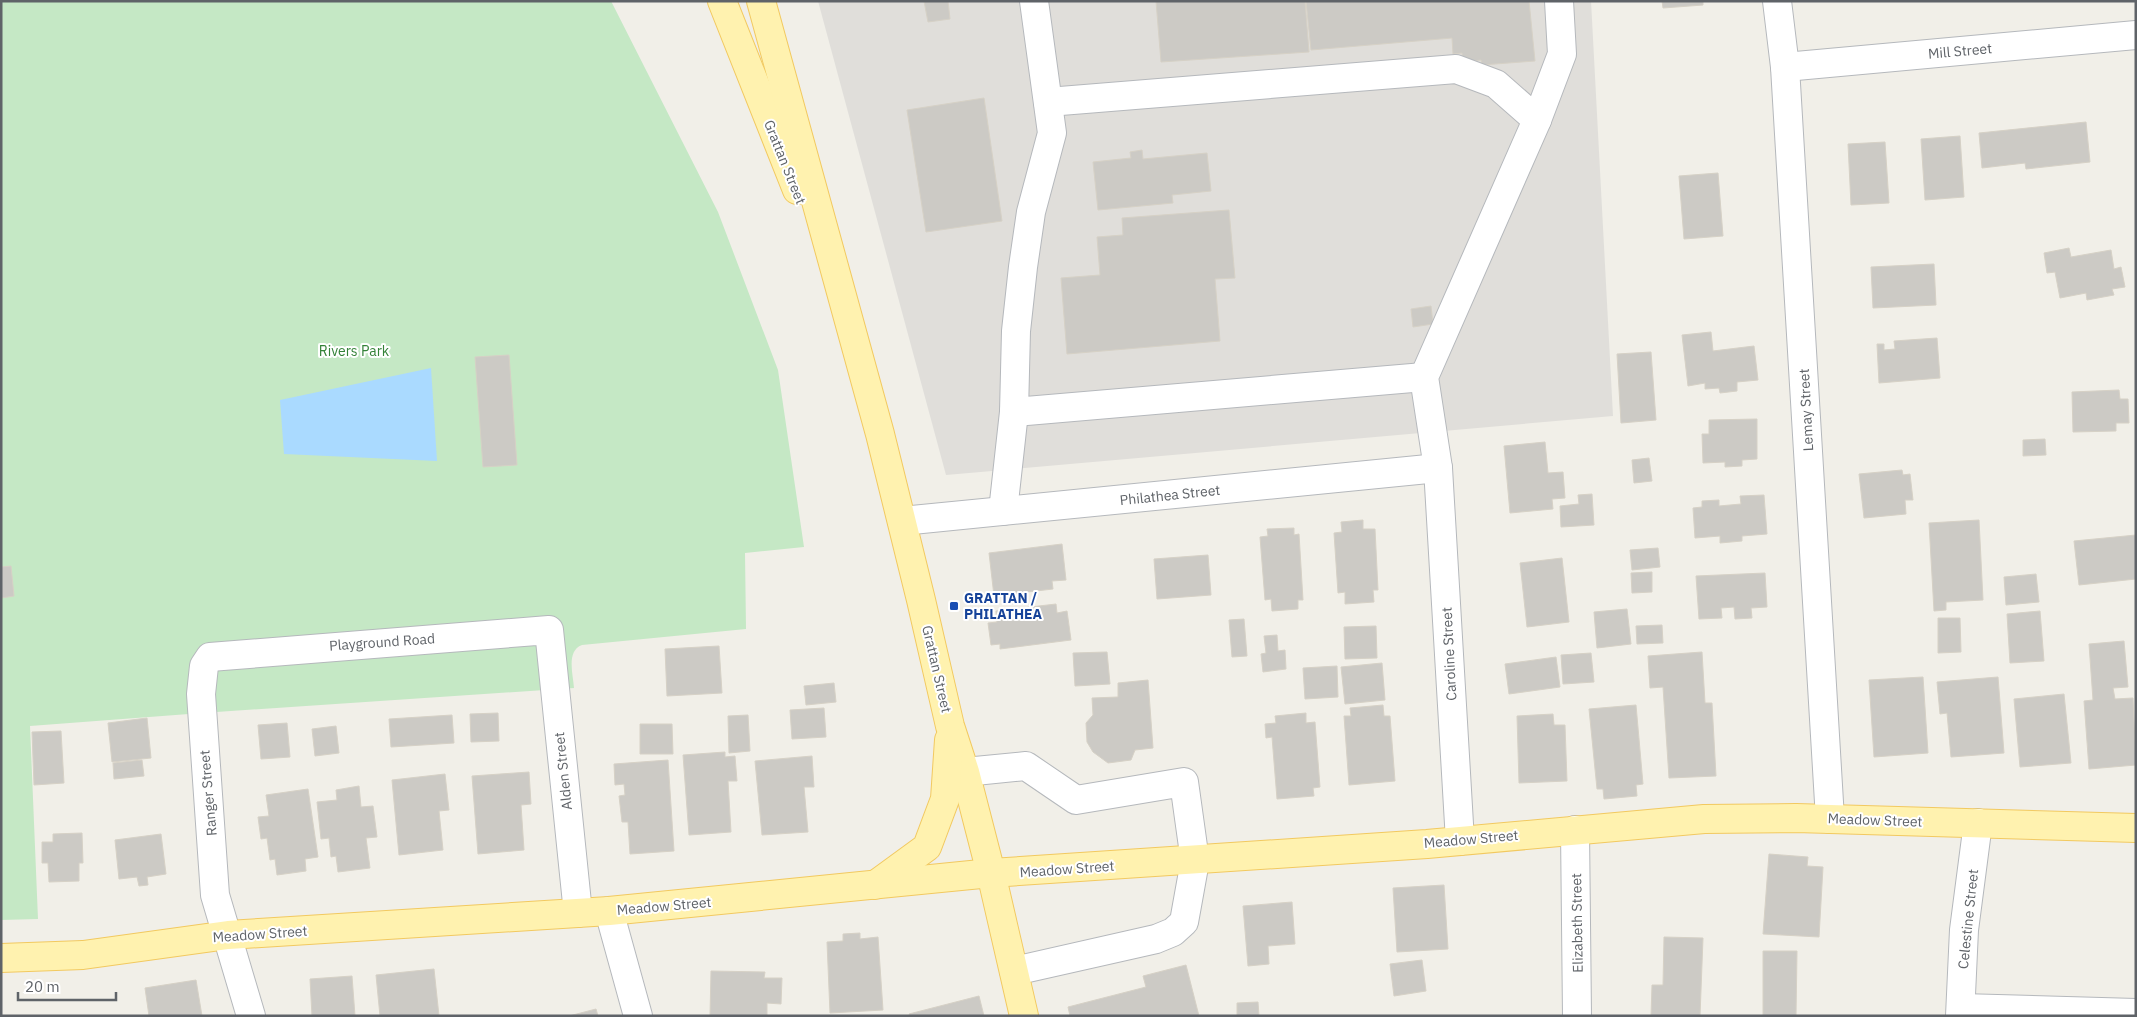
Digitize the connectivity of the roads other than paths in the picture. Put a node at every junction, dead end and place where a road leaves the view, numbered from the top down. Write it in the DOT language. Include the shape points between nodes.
graph roads {
  1 [pos="722,1"];
  2 [pos="761,1"];
  3 [pos="1034,1"];
  4 [pos="1558,1"];
  5 [pos="1777,1"];
  6 [pos="2136,35"];
  7 [pos="1785,67"];
  8 [pos="1048,102"];
  9 [pos="1537,120"];
  10 [pos="849,322"];
  11 [pos="1424,377"];
  12 [pos="1014,412"];
  13 [pos="1438,468"];
  14 [pos="1003,511"];
  15 [pos="902,521"];
  16 [pos="549,630"];
  17 [pos="215,655"];
  18 [pos="950,726"];
  19 [pos="965,772"];
  20 [pos="1830,818"];
  21 [pos="1978,823"];
  22 [pos="2136,828"];
  23 [pos="1575,830"];
  24 [pos="1460,841"];
  25 [pos="1195,861"];
  26 [pos="991,873"];
  27 [pos="873,886"];
  28 [pos="609,911"];
  29 [pos="578,913"];
  30 [pos="228,935"];
  31 [pos="1,958"];
  32 [pos="1014,971"];
  33 [pos="1961,1012"];
  34 [pos="2136,1013"];
  35 [pos="251,1016"];
  36 [pos="638,1016"];
  37 [pos="1024,1016"];
  38 [pos="1577,1016"];
  1 -- 10 [label="main road, Grattan Street"];
  2 -- 10 [label="main road, Grattan Street"];
  3 -- 8 [label="street"];
  4 -- 9 [label="street" via="1562,54"];
  5 -- 7 [label="street, Lemay Street"];
  6 -- 7 [label="street, Mill Street"];
  7 -- 20 [label="street, Lemay Street"];
  8 -- 9 [label="street" via="1456,69 1496,84"];
  8 -- 12 [label="street" via="1052,133 1032,212 1023,267 1016,330"];
  9 -- 11 [label="street"];
  10 -- 15 [label="main road, Grattan Street"];
  11 -- 12 [label="street"];
  11 -- 13 [label="street, Caroline Street"];
  12 -- 14 [label="street"];
  13 -- 14 [label="street, Philathea Street"];
  13 -- 24 [label="street, Caroline Street"];
  14 -- 15 [label="street, Philathea Street"];
  15 -- 18 [label="main road, Grattan Street"];
  16 -- 17 [label="street, Playground Road"];
  16 -- 29 [label="street, Alden Street"];
  17 -- 30 [label="street, Ranger Street" via="204,666 202,712 215,895"];
  18 -- 19 [label="main road, Grattan Street"];
  18 -- 27 [label="main road" via="945,799 926,847"];
  19 -- 25 [label="street" via="1026,766 1076,800 1184,782"];
  19 -- 26 [label="main road, Grattan Street"];
  20 -- 21 [label="main road, Meadow Street"];
  20 -- 23 [label="main road, Meadow Street" via="1704,819"];
  21 -- 22 [label="main road, Meadow Street"];
  21 -- 33 [label="street, Celestine Street" via="1964,930"];
  23 -- 24 [label="main road, Meadow Street"];
  23 -- 38 [label="street, Elizabeth Street"];
  24 -- 25 [label="main road, Meadow Street"];
  25 -- 26 [label="main road, Meadow Street"];
  25 -- 32 [label="street" via="1184,922 1173,932 1156,939"];
  26 -- 27 [label="main road, Meadow Street"];
  26 -- 32 [label="main road, Grattan Street"];
  27 -- 28 [label="main road, Meadow Street"];
  28 -- 29 [label="main road, Meadow Street"];
  28 -- 36 [label="street"];
  29 -- 30 [label="main road, Meadow Street"];
  30 -- 31 [label="main road, Meadow Street" via="83,955"];
  30 -- 35 [label="street, Ranger Street"];
  32 -- 37 [label="main road, Grattan Street"];
  33 -- 34 [label="street"];
}
